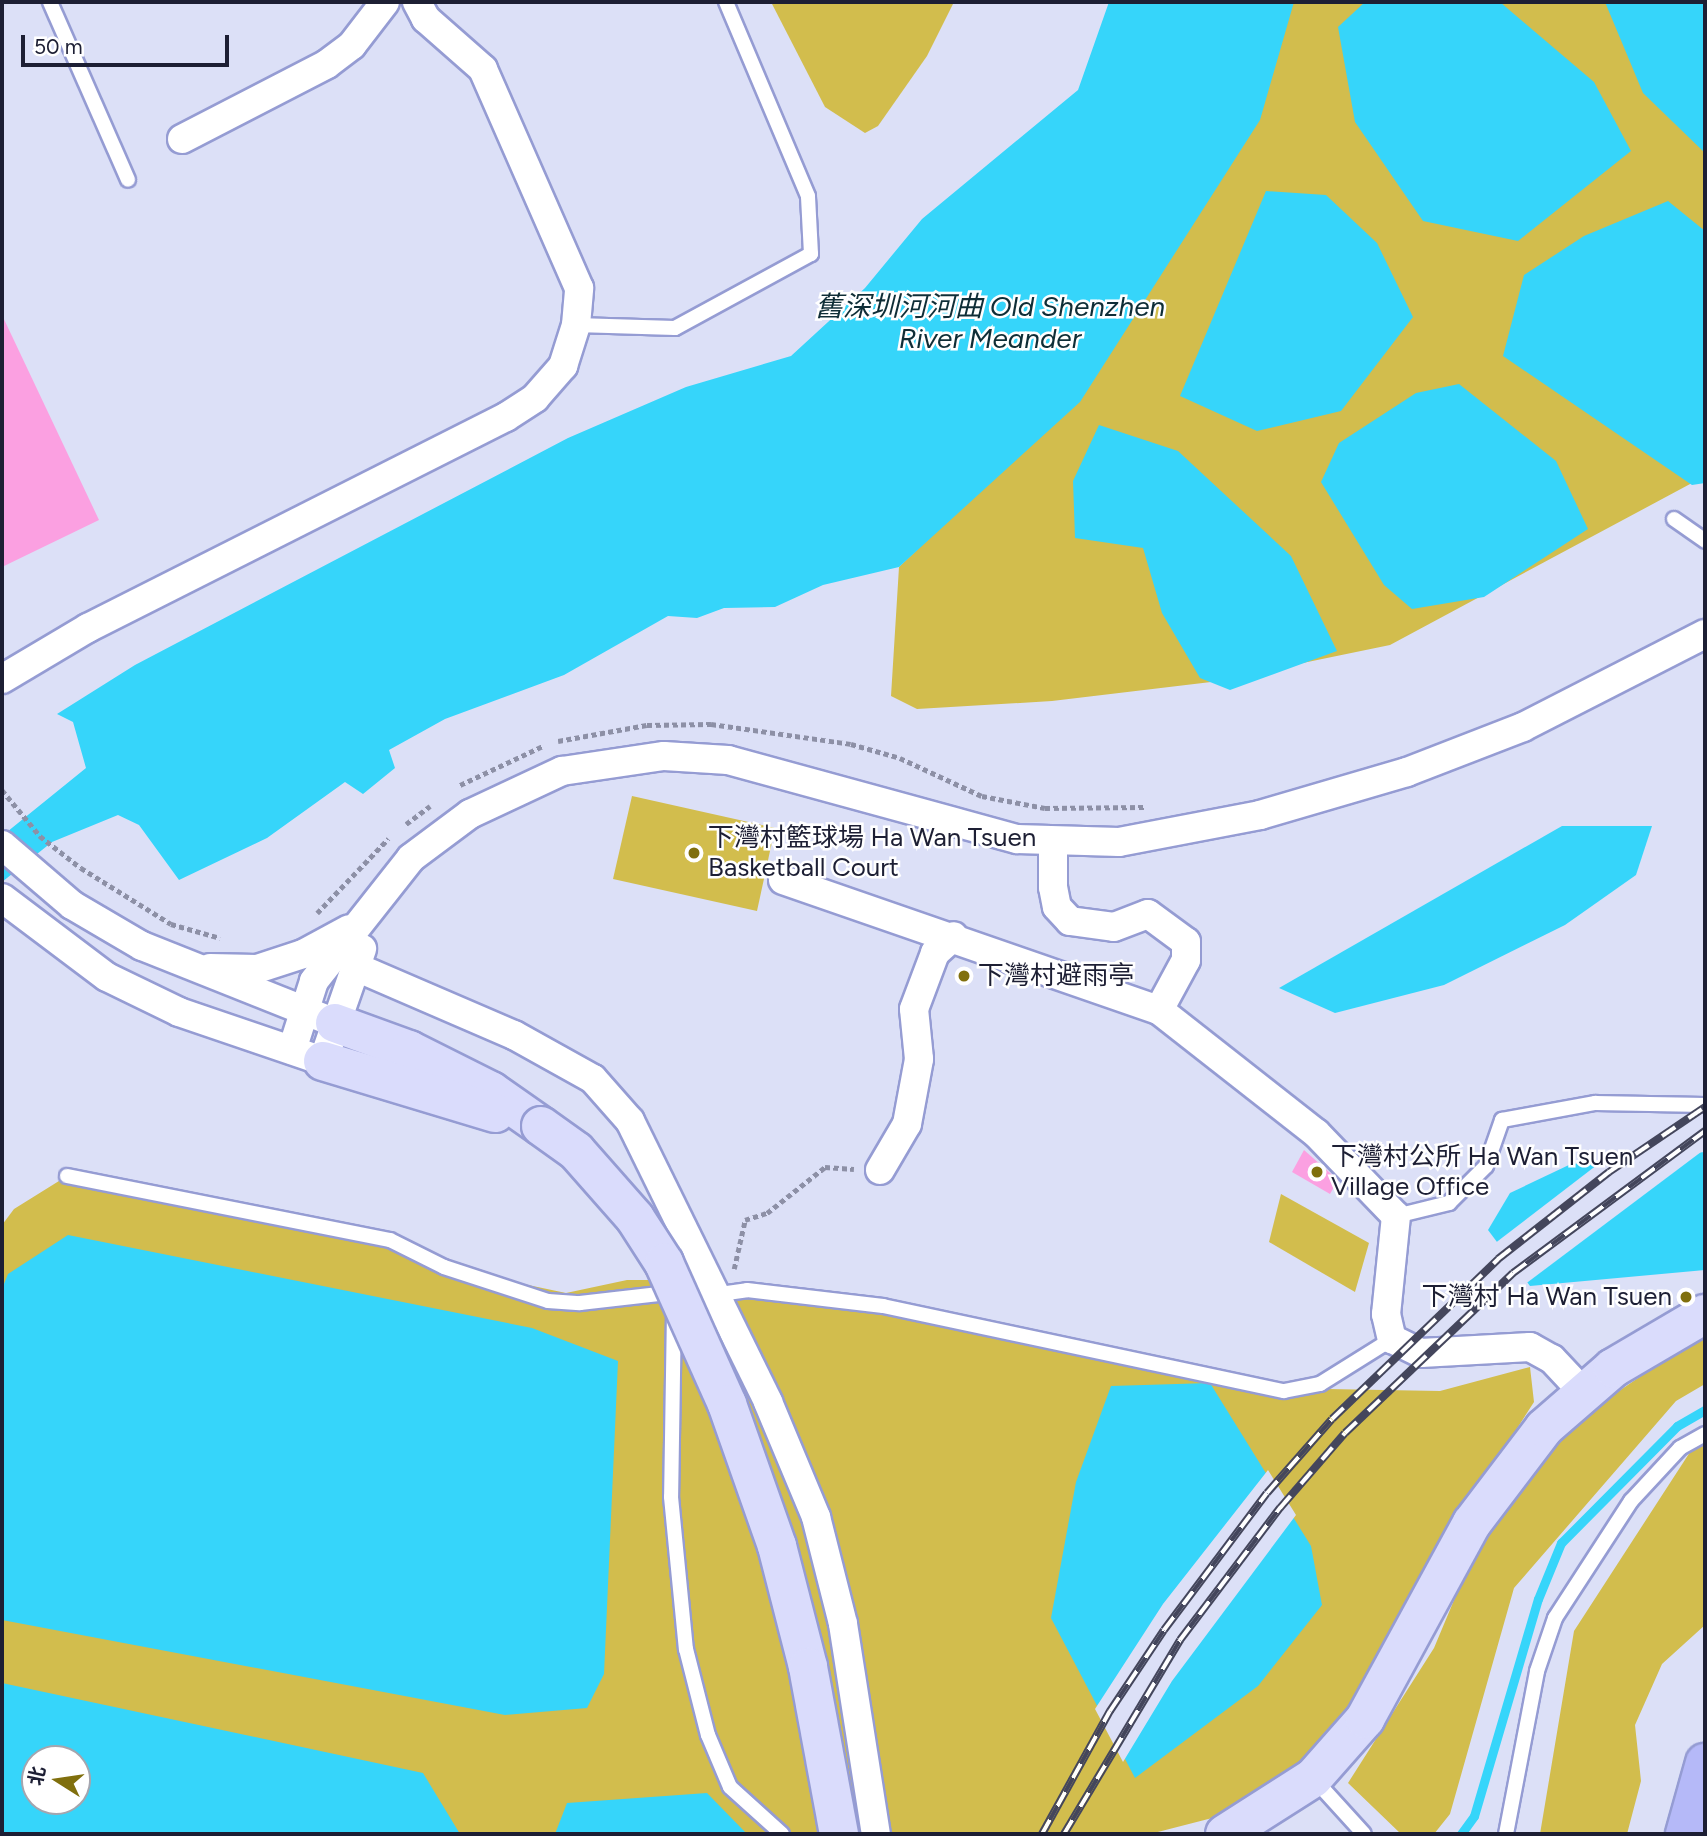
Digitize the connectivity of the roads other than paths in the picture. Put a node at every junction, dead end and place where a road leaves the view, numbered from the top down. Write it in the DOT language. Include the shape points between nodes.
graph roads {
  1 [pos="50,2"];
  2 [pos="385,2"];
  3 [pos="417,2"];
  4 [pos="726,2"];
  5 [pos="182,139"];
  6 [pos="128,180"];
  7 [pos="576,325"];
  8 [pos="1674,519"];
  9 [pos="1705,541"];
  10 [pos="1705,634"];
  11 [pos="2,679"];
  12 [pos="1053,844"];
  13 [pos="2,845"];
  14 [pos="783,880"];
  15 [pos="2,898"];
  16 [pos="377,902"];
  17 [pos="954,936"];
  18 [pos="190,967"];
  19 [pos="356,967"];
  20 [pos="1159,1010"];
  21 [pos="320,1017"];
  22 [pos="307,1056"];
  23 [pos="402,1068"];
  24 [pos="1705,1104"];
  25 [pos="880,1170"];
  26 [pos="66,1176"];
  27 [pos="1396,1216"];
  28 [pos="708,1287"];
  29 [pos="675,1292"];
  30 [pos="1705,1314"];
  31 [pos="1392,1339"];
  32 [pos="1583,1392"];
  33 [pos="1705,1434"];
  34 [pos="1705,1763"];
  35 [pos="1313,1778"];
  36 [pos="782,1834"];
  37 [pos="839,1834"];
  38 [pos="876,1834"];
  39 [pos="1226,1834"];
  40 [pos="1364,1834"];
  41 [pos="1506,1834"];
  42 [pos="1685,1834"];
  1 -- 6 [label="lane"];
  2 -- 5 [label="street" via="352,45 327,64"];
  3 -- 7 [label="street" via="426,19 483,69 579,288"];
  4 -- 7 [label="lane" via="808,196 811,254 675,328"];
  7 -- 11 [label="street" via="563,366 535,398 506,417 88,628"];
  8 -- 9 [label="lane"];
  10 -- 12 [label="street" via="1523,727 1406,772 1260,815 1154,837"];
  12 -- 16 [label="street" via="988,832 728,760 664,756 562,771 510,793 470,814 411,858"];
  12 -- 20 [label="street" via="1052,887 1057,907 1070,921 1114,928 1148,914 1186,942 1183,968"];
  13 -- 18 [label="street" via="72,905 142,946"];
  14 -- 17 [label="street"];
  15 -- 22 [label="street" via="107,977 179,1012"];
  16 -- 18 [label="street" via="345,933 303,954 257,969"];
  16 -- 19 [label="street"];
  16 -- 21 [label="street" via="314,981"];
  17 -- 20 [label="street"];
  17 -- 25 [label="street" via="935,953 914,1009 919,1059 907,1124"];
  18 -- 21 [label="street"];
  19 -- 21 [label="street"];
  19 -- 28 [label="street" via="514,1035 593,1079 630,1121"];
  20 -- 27 [label="street" via="1316,1133"];
  21 -- 22 [label="street"];
  21 -- 23 [label="street"];
  22 -- 23 [label="street"];
  23 -- 37 [label="street, bridge" via="541,1126 576,1151 635,1218 664,1263 727,1404 777,1546 808,1667"];
  24 -- 27 [label="lane" via="1595,1103 1502,1120 1486,1166 1449,1203"];
  26 -- 29 [label="lane" via="390,1240 444,1267 548,1301 580,1303"];
  27 -- 31 [label="street" via="1387,1314"];
  28 -- 29 [label="lane"];
  28 -- 31 [label="lane" via="883,1306 1284,1391 1320,1384"];
  28 -- 38 [label="street" via="768,1402 816,1517 843,1624"];
  29 -- 36 [label="lane" via="671,1497 686,1649 708,1735 730,1787"];
  30 -- 32 [label="street" via="1644,1348"];
  31 -- 32 [label="street" via="1421,1353 1530,1347 1552,1359"];
  32 -- 35 [label="street" via="1496,1487 1383,1691"];
  33 -- 41 [label="lane" via="1680,1448 1631,1500 1555,1618 1537,1671"];
  34 -- 42 [label="main road"];
  35 -- 39 [label="street"];
  35 -- 40 [label="lane"];
}
